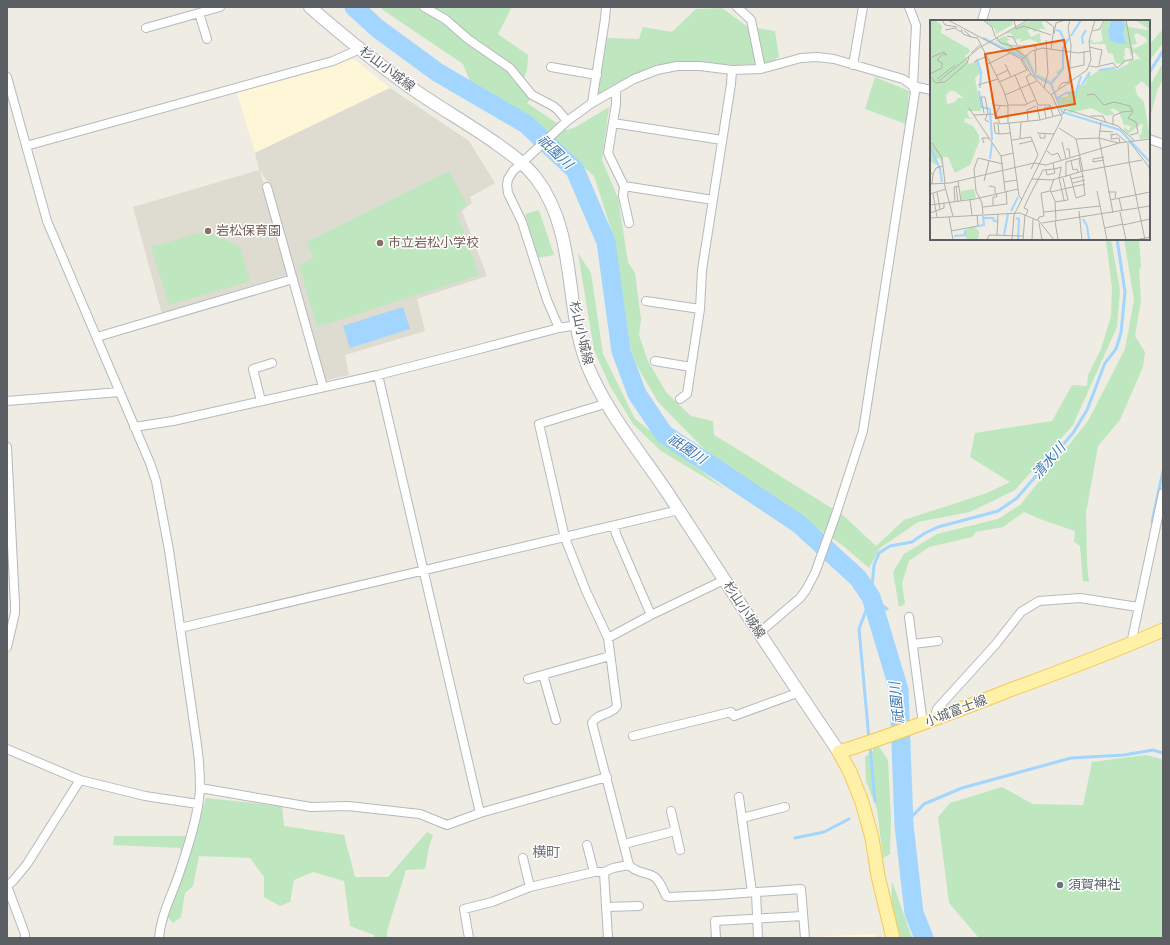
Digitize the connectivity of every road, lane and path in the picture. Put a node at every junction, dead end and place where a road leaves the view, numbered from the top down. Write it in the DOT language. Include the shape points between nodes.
graph roads {
  1 [pos="187,7"];
  2 [pos="220,7"];
  3 [pos="310,7"];
  4 [pos="424,7"];
  5 [pos="606,7"];
  6 [pos="737,7"];
  7 [pos="863,7"];
  8 [pos="909,7"];
  9 [pos="986,7"];
  10 [pos="199,13"];
  11 [pos="190,16"];
  12 [pos="982,20"];
  13 [pos="146,28"];
  14 [pos="207,39"];
  15 [pos="360,49"];
  16 [pos="853,65"];
  17 [pos="551,67"];
  18 [pos="761,69"];
  19 [pos="732,70"];
  20 [pos="597,75"];
  21 [pos="7,77"];
  22 [pos="913,86"];
  23 [pos="616,90"];
  24 [pos="930,90"];
  25 [pos="592,103"];
  26 [pos="567,121"];
  27 [pos="613,123"];
  28 [pos="1150,139"];
  29 [pos="722,140"];
  30 [pos="1163,144"];
  31 [pos="26,146"];
  32 [pos="521,162"];
  33 [pos="624,186"];
  34 [pos="267,187"];
  35 [pos="713,200"];
  36 [pos="629,223"];
  37 [pos="293,279"];
  38 [pos="646,300"];
  39 [pos="700,309"];
  40 [pos="577,325"];
  41 [pos="558,328"];
  42 [pos="97,337"];
  43 [pos="655,361"];
  44 [pos="272,363"];
  45 [pos="691,367"];
  46 [pos="378,375"];
  47 [pos="323,387"];
  48 [pos="120,392"];
  49 [pos="680,399"];
  50 [pos="7,401"];
  51 [pos="261,401"];
  52 [pos="605,403"];
  53 [pos="134,426"];
  54 [pos="7,447"];
  55 [pos="1163,493"];
  56 [pos="678,510"];
  57 [pos="614,526"];
  58 [pos="565,538"];
  59 [pos="423,571"];
  60 [pos="724,580"];
  61 [pos="1138,607"];
  62 [pos="651,615"];
  63 [pos="909,617"];
  64 [pos="180,628"];
  65 [pos="1163,630"];
  66 [pos="9,631"];
  67 [pos="759,633"];
  68 [pos="608,638"];
  69 [pos="938,641"];
  70 [pos="913,644"];
  71 [pos="1131,644"];
  72 [pos="7,647"];
  73 [pos="610,656"];
  74 [pos="543,675"];
  75 [pos="528,679"];
  76 [pos="800,692"];
  77 [pos="556,720"];
  78 [pos="929,722"];
  79 [pos="633,736"];
  80 [pos="7,749"];
  81 [pos="839,752"];
  82 [pos="607,777"];
  83 [pos="80,780"];
  84 [pos="200,788"];
  85 [pos="739,797"];
  86 [pos="198,804"];
  87 [pos="785,807"];
  88 [pos="671,811"];
  89 [pos="480,812"];
  90 [pos="742,818"];
  91 [pos="675,831"];
  92 [pos="624,844"];
  93 [pos="587,845"];
  94 [pos="680,850"];
  95 [pos="523,858"];
  96 [pos="629,865"];
  97 [pos="594,872"];
  98 [pos="604,872"];
  99 [pos="530,887"];
  100 [pos="754,892"];
  101 [pos="639,906"];
  102 [pos="606,907"];
  103 [pos="803,916"];
  104 [pos="757,918"];
  105 [pos="25,938"];
  106 [pos="159,938"];
  107 [pos="470,938"];
  108 [pos="608,938"];
  109 [pos="716,938"];
  110 [pos="758,938"];
  111 [pos="805,938"];
  112 [pos="893,938"];
  1 -- 11 [label="street"];
  2 -- 10 [label="street"];
  3 -- 15 [label="main road, 杉山小城線"];
  4 -- 26 [label="street" via="445,19 468,39 510,68 532,95 553,106"];
  5 -- 20 [label="street"];
  6 -- 18 [label="street" via="751,20"];
  7 -- 16 [label="street"];
  8 -- 22 [label="street" via="916,25"];
  9 -- 12 [label="street"];
  10 -- 11 [label="street"];
  10 -- 14 [label="street"];
  11 -- 13 [label="street"];
  15 -- 31 [label="street" via="333,61"];
  15 -- 32 [label="main road, 杉山小城線" via="409,86 485,135"];
  16 -- 18 [label="street" via="817,57 801,58"];
  16 -- 22 [label="street" via="904,78"];
  17 -- 20 [label="street"];
  18 -- 19 [label="street"];
  19 -- 23 [label="street" via="677,66 634,79"];
  19 -- 29 [label="street"];
  20 -- 25 [label="street"];
  21 -- 31 [label="street"];
  22 -- 24 [label="street"];
  22 -- 67 [label="street" via="915,92 863,431 815,573 800,598"];
  23 -- 25 [label="street"];
  23 -- 27 [label="street"];
  25 -- 26 [label="street"];
  26 -- 32 [label="street"];
  27 -- 29 [label="street"];
  27 -- 33 [label="street" via="608,153"];
  28 -- 30 [label="street"];
  29 -- 35 [label="street"];
  31 -- 42 [label="street" via="47,222"];
  32 -- 40 [label="main road, 杉山小城線" via="547,195 558,219 565,246"];
  32 -- 41 [label="street" via="508,179 508,193 522,222"];
  33 -- 35 [label="street"];
  33 -- 36 [label="street" via="623,196"];
  34 -- 37 [label="street"];
  35 -- 39 [label="street" via="702,270"];
  37 -- 42 [label="street"];
  37 -- 47 [label="street"];
  38 -- 39 [label="street"];
  39 -- 45 [label="street"];
  40 -- 41 [label="street"];
  40 -- 52 [label="main road, 杉山小城線" via="590,374"];
  41 -- 46 [label="street"];
  42 -- 48 [label="street"];
  43 -- 45 [label="street"];
  44 -- 51 [label="street" via="253,369"];
  45 -- 49 [label="street" via="687,394"];
  46 -- 47 [label="street"];
  46 -- 59 [label="street"];
  47 -- 51 [label="street"];
  48 -- 50 [label="street"];
  48 -- 53 [label="street"];
  51 -- 53 [label="street" via="173,421"];
  52 -- 56 [label="main road, 杉山小城線"];
  52 -- 58 [label="street" via="539,424"];
  53 -- 64 [label="street" via="156,481"];
  54 -- 66 [label="street" via="15,604"];
  55 -- 61 [label="street"];
  56 -- 57 [label="street"];
  56 -- 60 [label="main road, 杉山小城線"];
  57 -- 58 [label="street"];
  57 -- 62 [label="street"];
  58 -- 59 [label="street"];
  58 -- 68 [label="street"];
  59 -- 64 [label="street"];
  59 -- 89 [label="street"];
  60 -- 62 [label="street"];
  60 -- 67 [label="main road, 杉山小城線"];
  61 -- 71 [label="street"];
  61 -- 78 [label="street" via="1080,598 1039,601 1021,612 995,645 936,709"];
  62 -- 68 [label="street"];
  63 -- 70 [label="street"];
  64 -- 84 [label="street" via="197,745"];
  65 -- 71 [label="main road, 小城富士線"];
  66 -- 72 [label="street"];
  67 -- 76 [label="main road, 杉山小城線"];
  68 -- 73 [label="street"];
  69 -- 70 [label="street"];
  70 -- 78 [label="street"];
  71 -- 78 [label="main road, 小城富士線"];
  73 -- 74 [label="street"];
  73 -- 82 [label="street" via="616,706 614,710 595,718 592,723"];
  74 -- 75 [label="street"];
  74 -- 77 [label="street"];
  76 -- 79 [label="street" via="734,716 731,712"];
  76 -- 81 [label="main road, 杉山小城線"];
  78 -- 81 [label="main road, 小城富士線"];
  80 -- 83 [label="street"];
  81 -- 112 [label="main road" via="862,802"];
  82 -- 89 [label="street"];
  82 -- 92 [label="street"];
  83 -- 86 [label="street" via="144,796"];
  83 -- 105 [label="street" via="27,864 7,886"];
  84 -- 86 [label="street"];
  84 -- 89 [label="street" via="311,807 348,806 420,814 447,825"];
  85 -- 90 [label="street"];
  86 -- 106 [label="street" via="181,870 164,911"];
  87 -- 90 [label="street"];
  88 -- 91 [label="street"];
  90 -- 100 [label="street"];
  91 -- 92 [label="street"];
  91 -- 94 [label="street"];
  92 -- 96 [label="street"];
  93 -- 97 [label="street"];
  95 -- 99 [label="street"];
  96 -- 98 [label="street"];
  96 -- 100 [label="street" via="635,871 654,876 669,897"];
  97 -- 98 [label="street"];
  97 -- 99 [label="street"];
  98 -- 102 [label="street"];
  99 -- 107 [label="street" via="464,910"];
  100 -- 103 [label="street" via="801,889"];
  100 -- 104 [label="street"];
  101 -- 102 [label="street"];
  102 -- 108 [label="street"];
  103 -- 104 [label="street"];
  103 -- 111 [label="street"];
  104 -- 109 [label="street" via="715,921"];
  104 -- 110 [label="street"];
}
